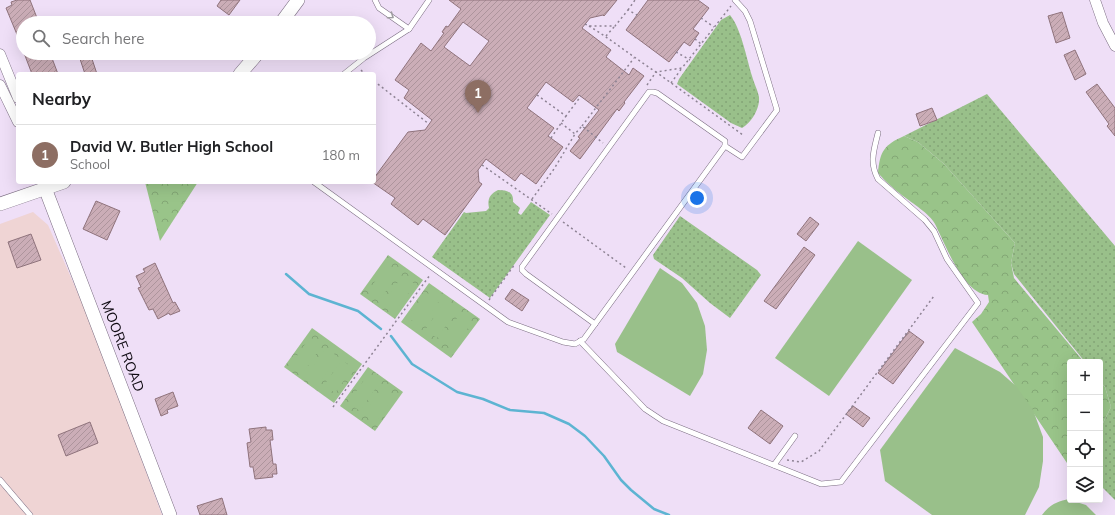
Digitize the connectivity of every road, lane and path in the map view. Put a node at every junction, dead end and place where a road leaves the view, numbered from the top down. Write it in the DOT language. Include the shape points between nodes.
graph roads {
  1 [pos="298,0"];
  2 [pos="375,0"];
  3 [pos="429,0"];
  4 [pos="635,0"];
  5 [pos="735,0"];
  6 [pos="1094,0"];
  7 [pos="628,10"];
  8 [pos="637,15"];
  9 [pos="286,16"];
  10 [pos="701,18"];
  11 [pos="586,24"];
  12 [pos="589,26"];
  13 [pos="616,26"];
  14 [pos="714,27"];
  15 [pos="409,29"];
  16 [pos="606,36"];
  17 [pos="695,39"];
  18 [pos="701,44"];
  19 [pos="1115,46"];
  20 [pos="376,50"];
  21 [pos="676,52"];
  22 [pos="0,54"];
  23 [pos="634,58"];
  24 [pos="252,60"];
  25 [pos="362,60"];
  26 [pos="690,60"];
  27 [pos="682,68"];
  28 [pos="242,72"];
  29 [pos="346,72"];
  30 [pos="656,72"];
  31 [pos="376,83"];
  32 [pos="671,83"];
  33 [pos="0,85"];
  34 [pos="16,93"];
  35 [pos="537,95"];
  36 [pos="581,96"];
  37 [pos="566,116"];
  38 [pos="16,118"];
  39 [pos="561,123"];
  40 [pos="429,124"];
  41 [pos="582,126"];
  42 [pos="878,133"];
  43 [pos="575,134"];
  44 [pos="743,135"];
  45 [pos="551,138"];
  46 [pos="604,143"];
  47 [pos="725,146"];
  48 [pos="317,184"];
  49 [pos="44,185"];
  50 [pos="532,200"];
  51 [pos="0,204"];
  52 [pos="434,269"];
  53 [pos="934,296"];
  54 [pos="595,324"];
  55 [pos="580,341"];
  56 [pos="333,408"];
  57 [pos="795,436"];
  58 [pos="779,459"];
  59 [pos="774,465"];
  60 [pos="0,480"];
  61 [pos="30,515"];
  62 [pos="170,515"];
  1 -- 9 [label="street"];
  2 -- 15 [label="lane, one-way" via="379,8"];
  3 -- 15 [label="lane"];
  4 -- 7 [label="path"];
  5 -- 14 [label="path"];
  5 -- 47 [label="lane" via="750,21 777,110 742,157"];
  6 -- 19 [label="street"];
  7 -- 8 [label="path"];
  7 -- 13 [label="path"];
  10 -- 14 [label="path"];
  11 -- 12 [label="path"];
  12 -- 13 [label="path"];
  12 -- 16 [label="path"];
  13 -- 16 [label="path"];
  14 -- 18 [label="path"];
  15 -- 20 [label="lane"];
  16 -- 23 [label="path"];
  17 -- 18 [label="path"];
  18 -- 26 [label="path"];
  21 -- 26 [label="path"];
  22 -- 34 [label="street"];
  23 -- 30 [label="path"];
  23 -- 41 [label="path"];
  24 -- 28 [label="street"];
  25 -- 29 [label="lane"];
  26 -- 27 [label="path"];
  27 -- 30 [label="path"];
  27 -- 32 [label="path"];
  30 -- 32 [label="path"];
  31 -- 40 [label="path"];
  32 -- 44 [label="path"];
  33 -- 38 [label="street"];
  35 -- 37 [label="path"];
  36 -- 37 [label="path"];
  37 -- 39 [label="path"];
  39 -- 43 [label="path"];
  39 -- 45 [label="path"];
  41 -- 43 [label="path"];
  41 -- 46 [label="path"];
  42 -- 59 [label="lane" via="873,155 873,170 878,179 934,231 947,259 978,303 841,482 821,484"];
  43 -- 50 [label="path"];
  47 -- 54 [label="lane"];
  47 -- 54 [label="lane" via="725,141 657,93 648,92 522,267 526,274"];
  48 -- 52 [label="lane"];
  49 -- 51 [label="street"];
  49 -- 62 [label="street, MOORE ROAD"];
  52 -- 55 [label="lane" via="508,322 562,342 575,344"];
  52 -- 56 [label="path"];
  53 -- 58 [label="path" via="818,451 801,462"];
  54 -- 55 [label="lane"];
  55 -- 59 [label="lane" via="645,409 663,421"];
  57 -- 58 [label="lane"];
  58 -- 59 [label="lane"];
  60 -- 61 [label="lane"];
}
